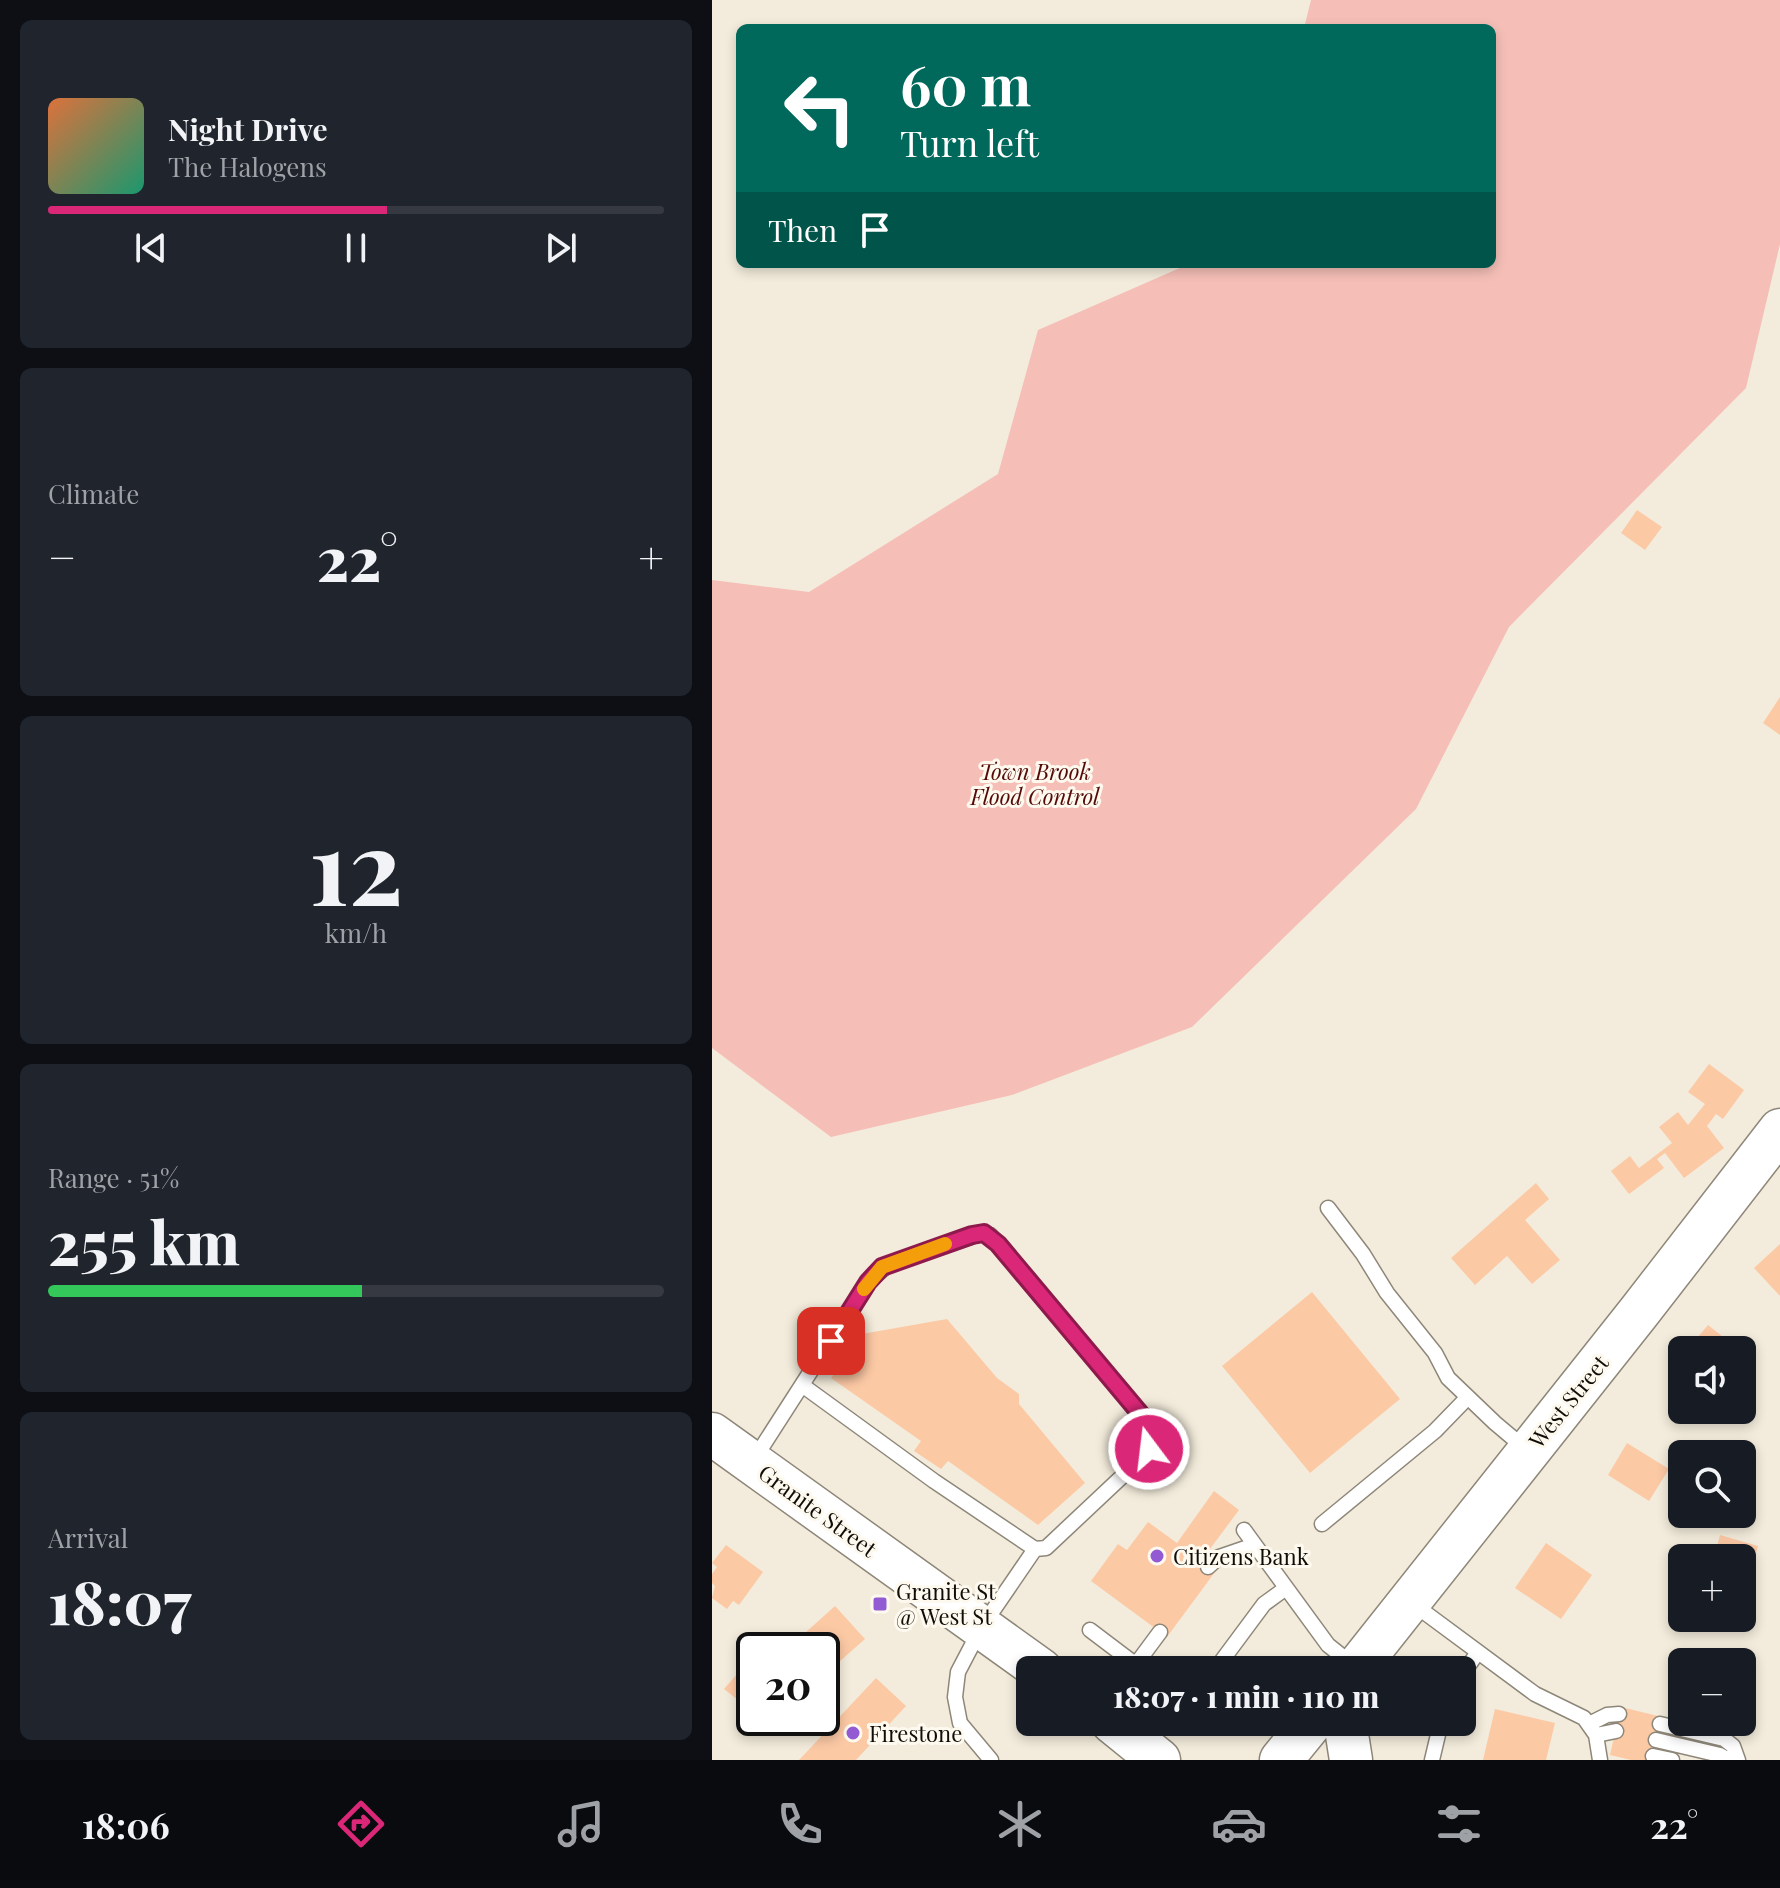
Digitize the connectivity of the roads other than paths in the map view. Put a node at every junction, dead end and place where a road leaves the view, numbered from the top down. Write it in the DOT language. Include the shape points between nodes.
graph roads {
  1 [pos="1780,1130"];
  2 [pos="1328,1208"];
  3 [pos="802,1385"];
  4 [pos="1468,1397"];
  5 [pos="712,1434"];
  6 [pos="1528,1451"];
  7 [pos="752,1462"];
  8 [pos="1322,1524"];
  9 [pos="1244,1530"];
  10 [pos="1254,1545"];
  11 [pos="1035,1549"];
  12 [pos="1208,1567"];
  13 [pos="1286,1588"];
  14 [pos="1408,1600"];
  15 [pos="981,1628"];
  16 [pos="1090,1630"];
  17 [pos="1160,1632"];
  18 [pos="1478,1652"];
  19 [pos="1021,1656"];
  20 [pos="1127,1656"];
  21 [pos="1142,1656"];
  22 [pos="1225,1656"];
  23 [pos="1340,1656"];
  24 [pos="1365,1656"];
  25 [pos="1475,1656"];
  26 [pos="1619,1714"];
  27 [pos="1660,1724"];
  28 [pos="1616,1731"];
  29 [pos="1130,1736"];
  30 [pos="1301,1736"];
  31 [pos="1347,1736"];
  32 [pos="1438,1736"];
  33 [pos="1656,1740"];
  34 [pos="1599,1743"];
  35 [pos="1653,1756"];
  36 [pos="991,1760"];
  37 [pos="1159,1760"];
  38 [pos="1281,1760"];
  39 [pos="1351,1760"];
  40 [pos="1432,1760"];
  41 [pos="1672,1760"];
  42 [pos="1729,1760"];
  43 [pos="1738,1760"];
  1 -- 6 [label="street, West Street"];
  2 -- 4 [label="lane" via="1448,1378"];
  3 -- 7 [label="lane"];
  3 -- 11 [label="lane"];
  3 -- 11 [label="lane" via="882,1267 972,1235 990,1235 1151,1432 1149,1449 1141,1459 1046,1548"];
  4 -- 6 [label="lane"];
  4 -- 8 [label="lane"];
  5 -- 7 [label="street, Granite Street"];
  6 -- 14 [label="street, West Street"];
  7 -- 15 [label="street, Granite Street"];
  9 -- 10 [label="lane"];
  10 -- 12 [label="lane" via="1219,1557"];
  10 -- 13 [label="lane"];
  11 -- 15 [label="lane"];
  13 -- 22 [label="lane" via="1264,1604"];
  13 -- 23 [label="lane"];
  14 -- 18 [label="lane"];
  14 -- 24 [label="street, West Street"];
  15 -- 19 [label="street, Granite Street"];
  15 -- 36 [label="lane" via="958,1672 955,1697 960,1723"];
  16 -- 20 [label="lane"];
  17 -- 21 [label="lane"];
  18 -- 25 [label="lane"];
  18 -- 34 [label="lane" via="1535,1694 1580,1715"];
  26 -- 34 [label="lane" via="1607,1715"];
  27 -- 43 [label="lane" via="1724,1739"];
  28 -- 34 [label="lane"];
  29 -- 37 [label="street"];
  30 -- 38 [label="street"];
  31 -- 39 [label="street"];
  32 -- 40 [label="lane"];
  33 -- 42 [label="lane"];
  35 -- 41 [label="lane"];
}
